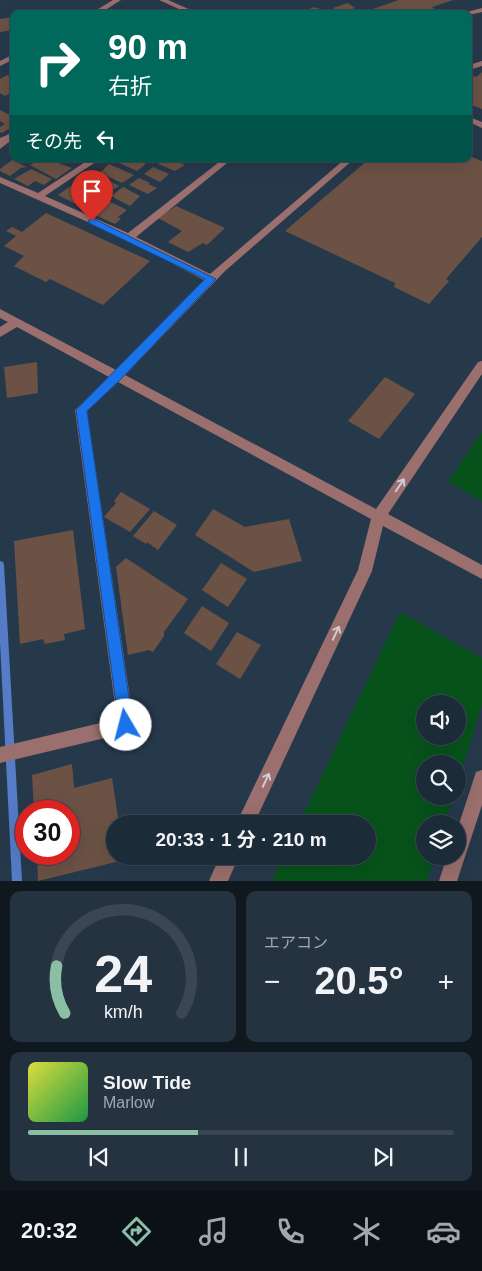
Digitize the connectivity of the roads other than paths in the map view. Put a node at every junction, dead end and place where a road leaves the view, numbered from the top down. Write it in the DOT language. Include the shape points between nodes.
graph roads {
  1 [pos="118,0"];
  2 [pos="162,0"];
  3 [pos="100,10"];
  4 [pos="187,10"];
  5 [pos="10,136"];
  6 [pos="0,146"];
  7 [pos="92,162"];
  8 [pos="224,162"];
  9 [pos="347,162"];
  10 [pos="0,180"];
  11 [pos="38,198"];
  12 [pos="129,237"];
  13 [pos="211,279"];
  14 [pos="0,313"];
  15 [pos="16,322"];
  16 [pos="0,333"];
  17 [pos="482,365"];
  18 [pos="117,376"];
  19 [pos="379,516"];
  20 [pos="482,572"];
  21 [pos="0,755"];
  22 [pos="482,778"];
  23 [pos="249,815"];
  24 [pos="466,827"];
  25 [pos="226,865"];
  26 [pos="453,865"];
  27 [pos="218,881"];
  28 [pos="448,881"];
  1 -- 3 [label="street"];
  2 -- 4 [label="street"];
  5 -- 6 [label="street"];
  7 -- 11 [label="street"];
  8 -- 12 [label="street"];
  9 -- 13 [label="street"];
  10 -- 11 [label="street"];
  11 -- 12 [label="street"];
  12 -- 13 [label="street"];
  13 -- 18 [label="street"];
  14 -- 15 [label="street"];
  15 -- 16 [label="street"];
  15 -- 18 [label="street"];
  19 -- 17 [label="street, one-way"];
  18 -- 19 [label="street"];
  18 -- 21 [label="street" via="81,410 126,725"];
  19 -- 20 [label="street"];
  23 -- 19 [label="street, one-way" via="365,571"];
  22 -- 24 [label="street"];
  25 -- 27 [label="street"];
  26 -- 28 [label="street"];
}
